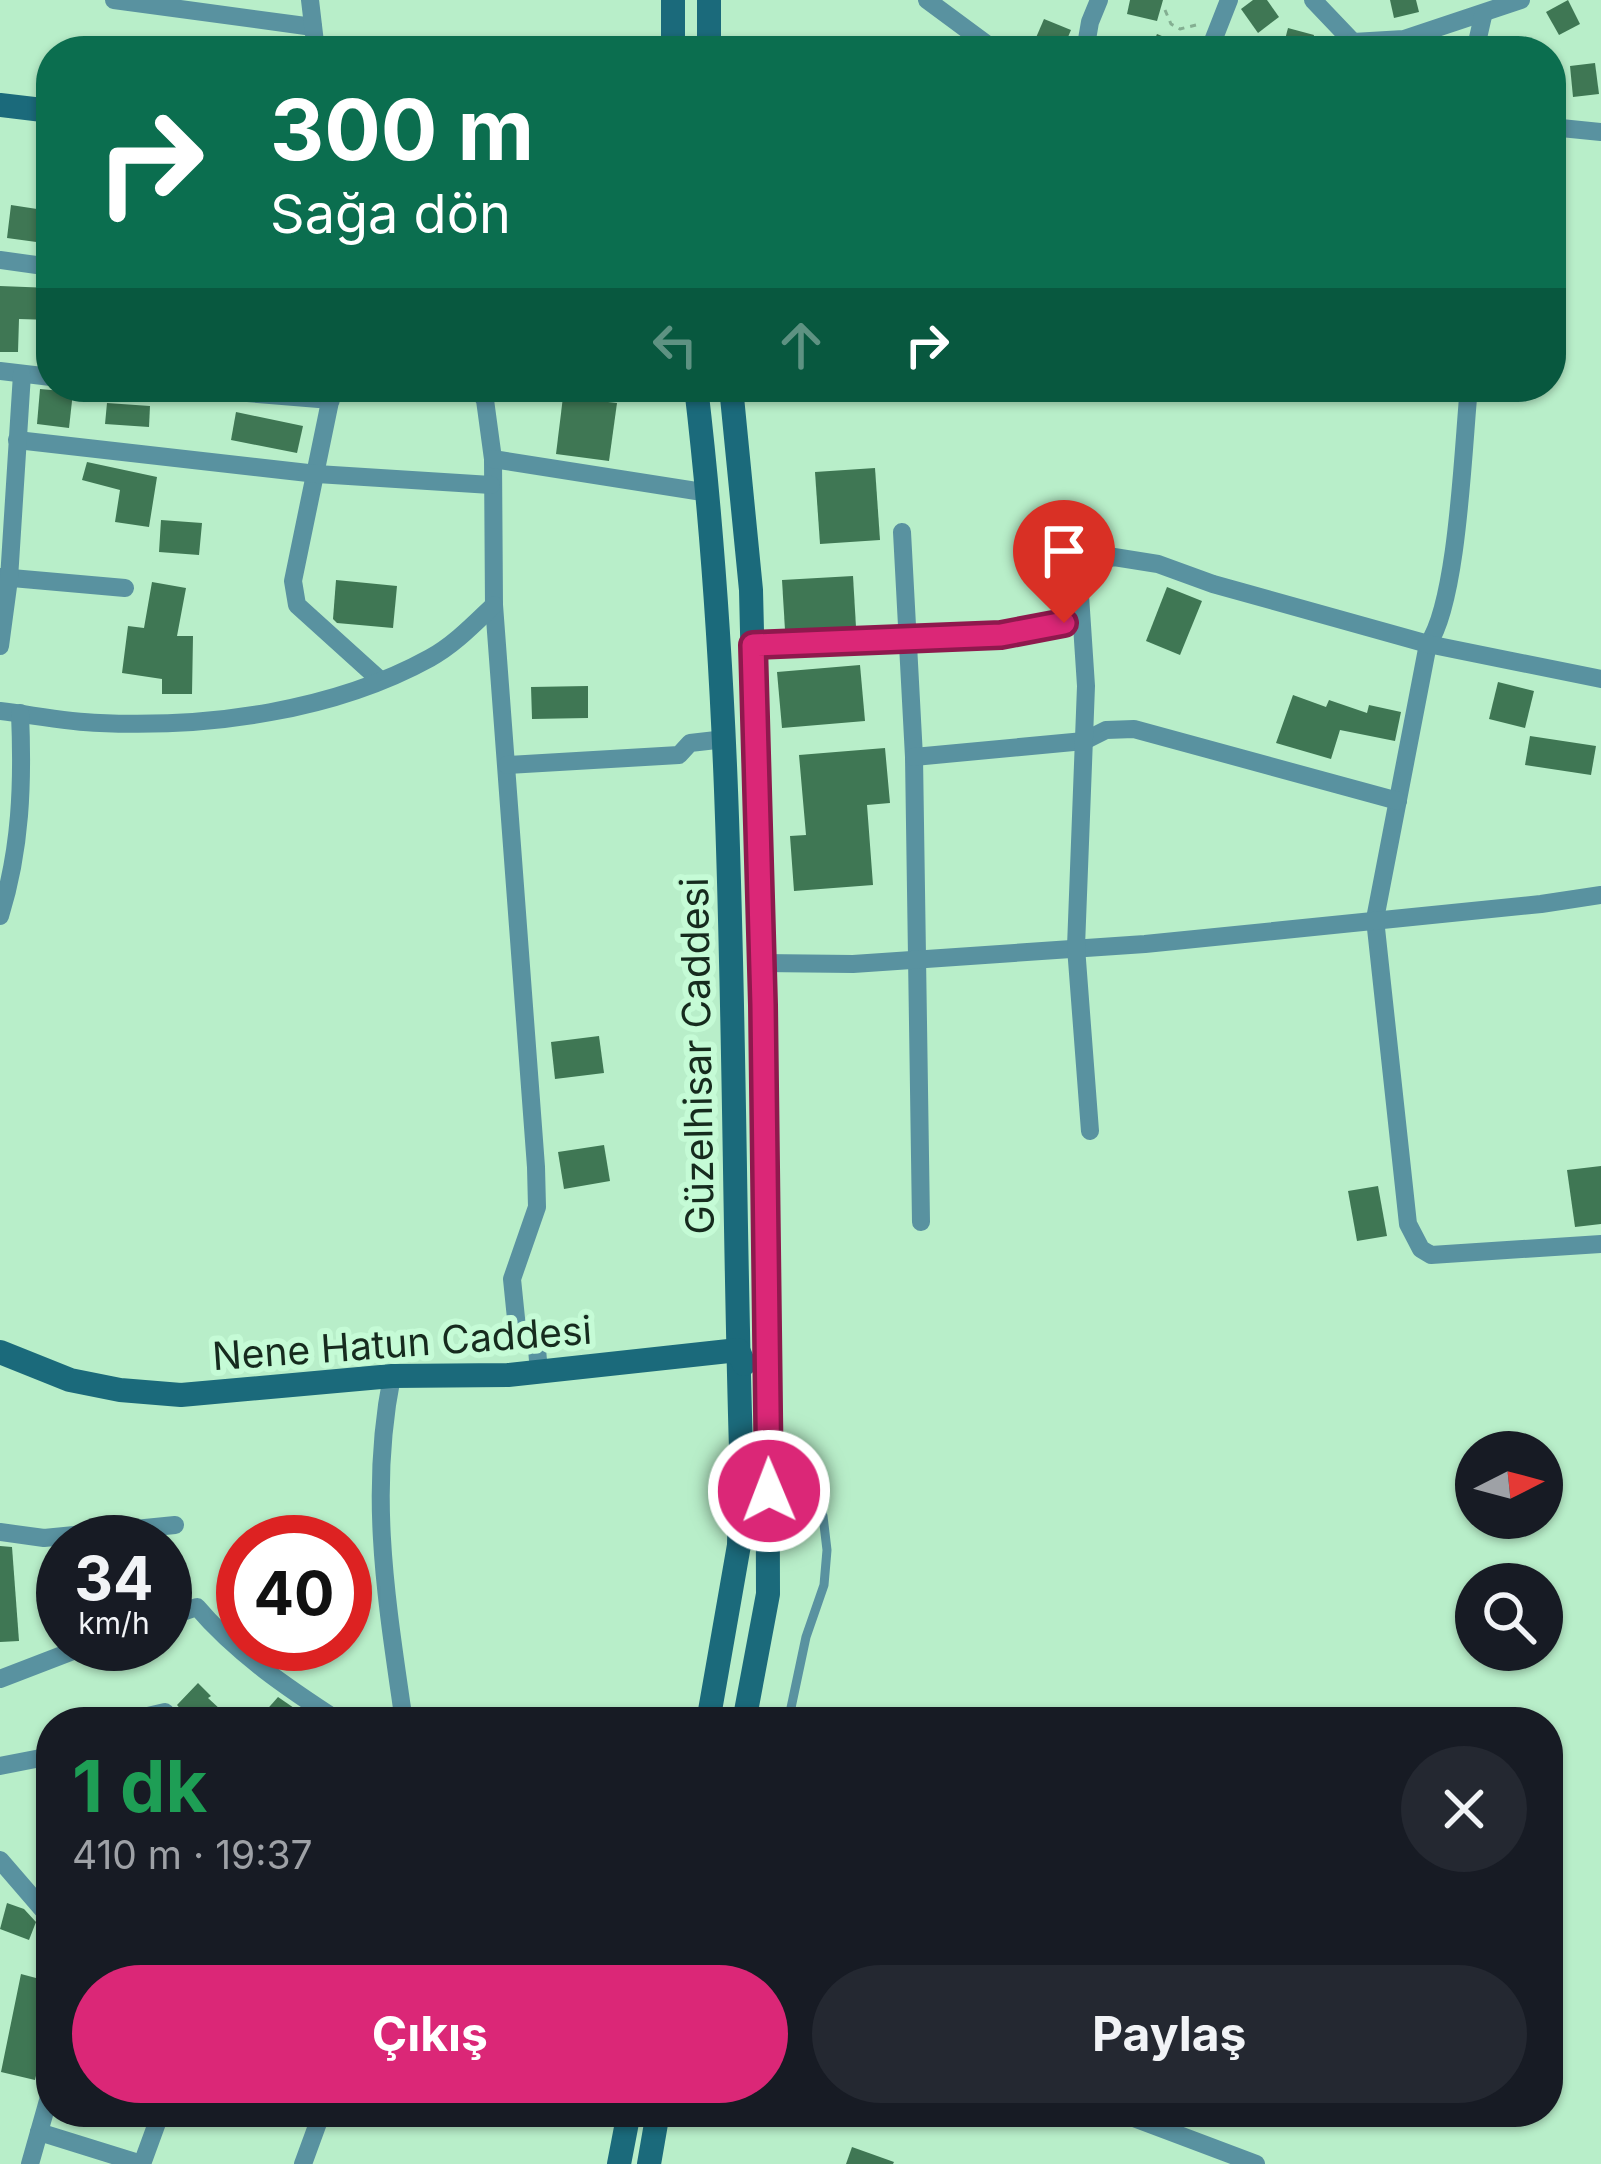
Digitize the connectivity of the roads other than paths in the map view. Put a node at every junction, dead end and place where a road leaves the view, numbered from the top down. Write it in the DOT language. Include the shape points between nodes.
graph roads {
  1 [pos="114,0"];
  2 [pos="310,0"];
  3 [pos="673,0"];
  4 [pos="709,0"];
  5 [pos="1099,0"];
  6 [pos="1313,0"];
  7 [pos="1513,1"];
  8 [pos="937,2"];
  9 [pos="1226,7"];
  10 [pos="1483,16"];
  11 [pos="313,27"];
  12 [pos="314,36"];
  13 [pos="673,36"];
  14 [pos="709,36"];
  15 [pos="977,36"];
  16 [pos="1088,36"];
  17 [pos="1215,36"];
  18 [pos="1341,36"];
  19 [pos="1414,36"];
  20 [pos="1478,36"];
  21 [pos="0,104"];
  22 [pos="36,109"];
  23 [pos="1566,128"];
  24 [pos="1601,132"];
  25 [pos="0,260"];
  26 [pos="36,265"];
  27 [pos="0,371"];
  28 [pos="22,374"];
  29 [pos="36,375"];
  30 [pos="330,402"];
  31 [pos="484,402"];
  32 [pos="698,402"];
  33 [pos="733,402"];
  34 [pos="1467,402"];
  35 [pos="16,440"];
  36 [pos="493,459"];
  37 [pos="317,474"];
  38 [pos="491,484"];
  39 [pos="709,493"];
  40 [pos="902,532"];
  41 [pos="4,578"];
  42 [pos="125,588"];
  43 [pos="494,605"];
  44 [pos="1079,610"];
  45 [pos="907,639"];
  46 [pos="1428,644"];
  47 [pos="753,645"];
  48 [pos="0,646"];
  49 [pos="1601,679"];
  50 [pos="380,680"];
  51 [pos="10,712"];
  52 [pos="725,739"];
  53 [pos="1084,741"];
  54 [pos="914,757"];
  55 [pos="507,765"];
  56 [pos="1398,801"];
  57 [pos="1601,895"];
  58 [pos="0,916"];
  59 [pos="1375,919"];
  60 [pos="1076,946"];
  61 [pos="917,959"];
  62 [pos="762,963"];
  63 [pos="1090,1131"];
  64 [pos="921,1222"];
  65 [pos="1601,1244"];
  66 [pos="738,1350"];
  67 [pos="0,1352"];
  68 [pos="539,1372"];
  69 [pos="392,1376"];
  70 [pos="767,1422"];
  71 [pos="0,1532"];
  72 [pos="36,1537"];
  73 [pos="192,1608"];
  74 [pos="36,1665"];
  75 [pos="0,1679"];
  76 [pos="316,1707"];
  77 [pos="402,1707"];
  78 [pos="710,1707"];
  79 [pos="747,1707"];
  80 [pos="791,1707"];
  81 [pos="36,1759"];
  82 [pos="0,1766"];
  83 [pos="0,1860"];
  84 [pos="36,1902"];
  85 [pos="40,2127"];
  86 [pos="156,2127"];
  87 [pos="317,2127"];
  88 [pos="626,2127"];
  89 [pos="655,2127"];
  90 [pos="1158,2127"];
  91 [pos="39,2132"];
  92 [pos="30,2164"];
  93 [pos="303,2164"];
  94 [pos="619,2164"];
  95 [pos="649,2164"];
  96 [pos="1256,2164"];
  1 -- 11 [label="street"];
  2 -- 11 [label="street"];
  3 -- 13 [label="street"];
  4 -- 14 [label="street"];
  5 -- 16 [label="street"];
  6 -- 18 [label="street"];
  7 -- 10 [label="street"];
  8 -- 15 [label="street"];
  9 -- 17 [label="street"];
  10 -- 19 [label="street"];
  10 -- 20 [label="street"];
  11 -- 12 [label="street"];
  21 -- 22 [label="street"];
  23 -- 24 [label="street"];
  25 -- 26 [label="street"];
  27 -- 28 [label="street"];
  28 -- 29 [label="street"];
  28 -- 35 [label="street"];
  30 -- 37 [label="street"];
  31 -- 36 [label="street"];
  32 -- 39 [label="street, Güzelhisar Caddesi"];
  33 -- 47 [label="street, Güzelhisar Caddesi"];
  34 -- 46 [label="street" via="1451,561"];
  35 -- 37 [label="street"];
  35 -- 41 [label="street"];
  36 -- 38 [label="street"];
  36 -- 39 [label="street"];
  37 -- 38 [label="street"];
  37 -- 50 [label="street" via="293,581 297,605"];
  38 -- 43 [label="street"];
  39 -- 52 [label="street, Güzelhisar Caddesi"];
  40 -- 45 [label="street"];
  41 -- 42 [label="street"];
  41 -- 48 [label="street"];
  43 -- 50 [label="street" via="433,656"];
  43 -- 55 [label="street"];
  44 -- 45 [label="street" via="1035,630"];
  44 -- 46 [label="street" via="1078,580 1091,563 1114,557"];
  44 -- 53 [label="street"];
  45 -- 47 [label="street"];
  45 -- 54 [label="street"];
  46 -- 49 [label="street"];
  46 -- 56 [label="street"];
  47 -- 62 [label="street, Güzelhisar Caddesi"];
  50 -- 51 [label="street" via="259,712 171,724"];
  51 -- 58 [label="street" via="24,794"];
  52 -- 55 [label="street" via="691,742 679,754"];
  52 -- 66 [label="street, Güzelhisar Caddesi"];
  53 -- 54 [label="street"];
  53 -- 56 [label="street" via="1134,728"];
  53 -- 60 [label="street"];
  54 -- 61 [label="street"];
  55 -- 68 [label="street" via="537,1207 512,1279 513,1307 518,1338 537,1349"];
  56 -- 59 [label="street"];
  57 -- 59 [label="street"];
  59 -- 60 [label="street"];
  59 -- 65 [label="street" via="1408,1224 1421,1249 1431,1255"];
  60 -- 61 [label="street"];
  60 -- 63 [label="street"];
  61 -- 62 [label="street"];
  61 -- 64 [label="street"];
  62 -- 70 [label="street, Güzelhisar Caddesi"];
  66 -- 68 [label="street, Nene Hatun Caddesi"];
  66 -- 70 [label="street"];
  66 -- 78 [label="street, Güzelhisar Caddesi" via="739,1545"];
  67 -- 69 [label="street, Nene Hatun Caddesi" via="70,1380 181,1395"];
  68 -- 69 [label="street, Nene Hatun Caddesi"];
  69 -- 77 [label="street" via="378,1490"];
  70 -- 79 [label="street, Güzelhisar Caddesi" via="768,1594"];
  70 -- 80 [label="lane" via="812,1484 826,1550"];
  71 -- 72 [label="street"];
  73 -- 76 [label="street"];
  74 -- 75 [label="street"];
  81 -- 82 [label="street"];
  83 -- 84 [label="street"];
  85 -- 91 [label="street"];
  86 -- 91 [label="street" via="142,2164"];
  87 -- 93 [label="street"];
  88 -- 94 [label="street"];
  89 -- 95 [label="street"];
  90 -- 96 [label="street"];
  91 -- 92 [label="street"];
}
